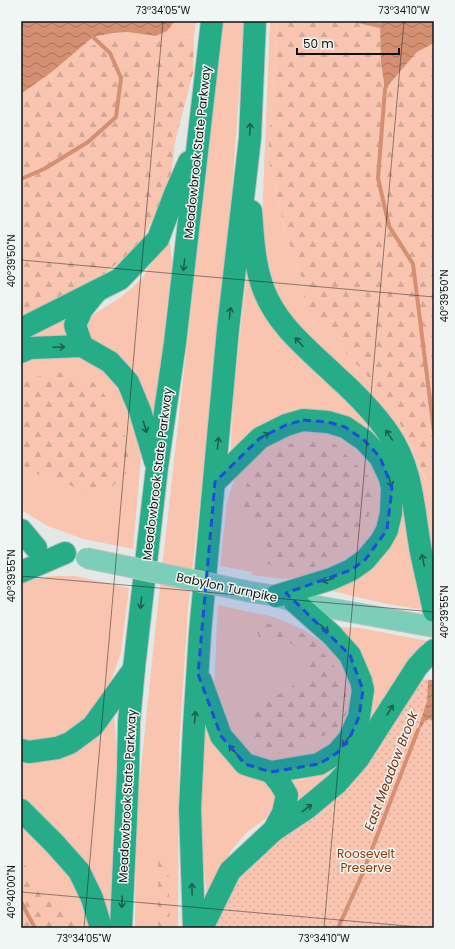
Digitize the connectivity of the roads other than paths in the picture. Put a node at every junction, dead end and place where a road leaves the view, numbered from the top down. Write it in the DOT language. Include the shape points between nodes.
graph roads {
  1 [pos="212,21"];
  2 [pos="255,21"];
  3 [pos="198,143"];
  4 [pos="248,162"];
  5 [pos="96,292"];
  6 [pos="21,329"];
  7 [pos="82,346"];
  8 [pos="21,352"];
  9 [pos="157,467"];
  10 [pos="215,482"];
  11 [pos="21,530"];
  12 [pos="29,546"];
  13 [pos="76,555"];
  14 [pos="21,572"];
  15 [pos="286,599"];
  16 [pos="434,611"];
  17 [pos="434,627"];
  18 [pos="434,650"];
  19 [pos="134,668"];
  20 [pos="198,674"];
  21 [pos="21,750"];
  22 [pos="271,772"];
  23 [pos="21,810"];
  24 [pos="274,830"];
  25 [pos="101,928"];
  26 [pos="121,928"];
  27 [pos="194,928"];
  28 [pos="202,928"];
  1 -- 3 [label="highway, Meadowbrook State Parkway"];
  4 -- 2 [label="highway, one-way"];
  3 -- 5 [label="highway" via="158,239 120,279"];
  3 -- 9 [label="highway, Meadowbrook State Parkway, one-way" via="175,343"];
  10 -- 4 [label="highway, one-way" via="228,329"];
  16 -- 4 [label="highway, one-way" via="421,552 414,496 400,453 371,410 301,345 277,316 264,289 254,255"];
  5 -- 6 [label="highway"];
  5 -- 7 [label="highway" via="82,309 75,325"];
  8 -- 7 [label="highway, one-way" via="30,348"];
  7 -- 9 [label="highway, one-way" via="110,362 128,382"];
  9 -- 19 [label="highway, Meadowbrook State Parkway, one-way"];
  10 -- 15 [label="highway, one-way" via="260,438 303,420 328,422 345,427 364,440 380,457 392,488 391,513 381,542 365,560 351,570"];
  10 -- 20 [label="highway"];
  11 -- 12 [label="highway"];
  12 -- 13 [label="main road, Babylon Turnpike"];
  13 -- 14 [label="highway"];
  13 -- 15 [label="main road, Babylon Turnpike, bridge"];
  15 -- 17 [label="main road, Babylon Turnpike"];
  15 -- 22 [label="highway, one-way" via="332,635 350,655 363,690 359,717 349,739 337,753 319,764"];
  24 -- 18 [label="highway, one-way" via="307,808 348,771 417,666"];
  19 -- 21 [label="highway" via="93,726 70,743 57,748 29,752"];
  19 -- 26 [label="highway, Meadowbrook State Parkway, one-way" via="129,722"];
  22 -- 20 [label="highway, one-way" via="245,764 221,736"];
  27 -- 20 [label="highway, one-way" via="190,809"];
  22 -- 24 [label="highway" via="287,795 283,813"];
  23 -- 25 [label="highway" via="78,871 92,898"];
  24 -- 28 [label="highway" via="230,871"];
}
